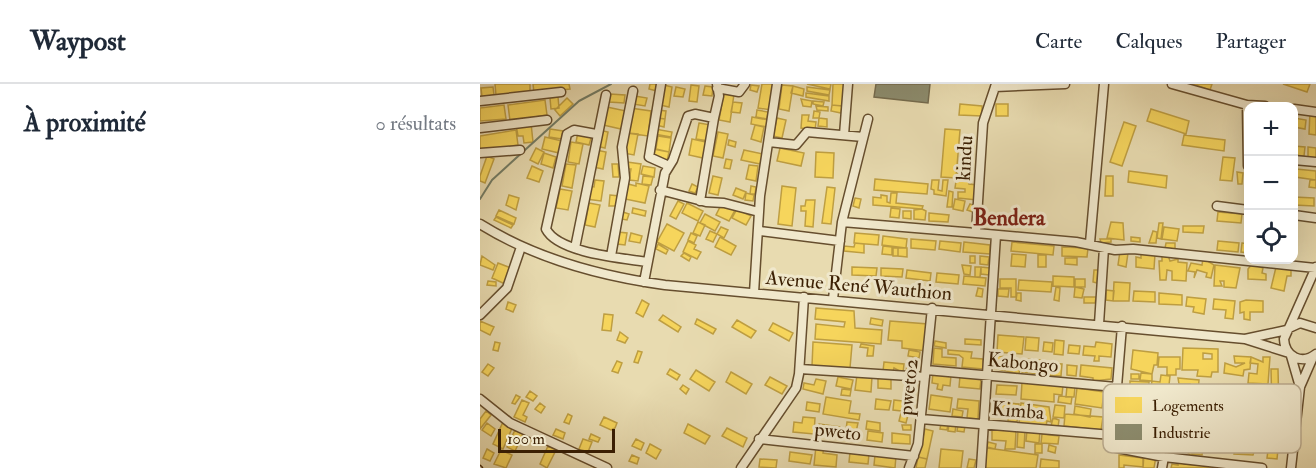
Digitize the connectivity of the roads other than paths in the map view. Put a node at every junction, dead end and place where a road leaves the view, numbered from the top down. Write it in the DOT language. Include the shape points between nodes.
graph roads {
  1 [pos="661,84"];
  2 [pos="745,84"];
  3 [pos="777,84"];
  4 [pos="848,84"];
  5 [pos="1065,84"];
  6 [pos="1104,84"];
  7 [pos="1172,84"];
  8 [pos="717,86"];
  9 [pos="995,86"];
  10 [pos="633,91"];
  11 [pos="561,92"];
  12 [pos="606,95"];
  13 [pos="480,101"];
  14 [pos="1244,104"];
  15 [pos="1298,110"];
  16 [pos="1316,112"];
  17 [pos="714,118"];
  18 [pos="868,119"];
  19 [pos="547,120"];
  20 [pos="480,128"];
  21 [pos="597,134"];
  22 [pos="844,135"];
  23 [pos="864,137"];
  24 [pos="769,142"];
  25 [pos="520,150"];
  26 [pos="480,153"];
  27 [pos="1298,160"];
  28 [pos="1316,162"];
  29 [pos="669,166"];
  30 [pos="660,190"];
  31 [pos="700,201"];
  32 [pos="1217,206"];
  33 [pos="1244,209"];
  34 [pos="759,212"];
  35 [pos="1298,216"];
  36 [pos="1316,218"];
  37 [pos="842,222"];
  38 [pos="480,224"];
  39 [pos="760,231"];
  40 [pos="976,233"];
  41 [pos="996,235"];
  42 [pos="840,241"];
  43 [pos="1090,243"];
  44 [pos="521,247"];
  45 [pos="575,248"];
  46 [pos="1104,248"];
  47 [pos="611,256"];
  48 [pos="648,262"];
  49 [pos="1316,268"];
  50 [pos="644,282"];
  51 [pos="754,292"];
  52 [pos="804,297"];
  53 [pos="833,299"];
  54 [pos="932,308"];
  55 [pos="992,314"];
  56 [pos="480,315"];
  57 [pos="1099,324"];
  58 [pos="1122,326"];
  59 [pos="1316,328"];
  60 [pos="1288,329"];
  61 [pos="1245,339"];
  62 [pos="1290,355"];
  63 [pos="1314,355"];
  64 [pos="800,369"];
  65 [pos="926,374"];
  66 [pos="988,376"];
  67 [pos="1116,384"];
  68 [pos="1299,384"];
  69 [pos="1301,385"];
  70 [pos="1103,386"];
  71 [pos="480,399"];
  72 [pos="921,419"];
  73 [pos="985,424"];
  74 [pos="1103,434"];
  75 [pos="759,439"];
  76 [pos="1141,453"];
  77 [pos="1292,453"];
  78 [pos="914,456"];
  79 [pos="1164,456"];
  80 [pos="607,468"];
  81 [pos="741,468"];
  82 [pos="909,468"];
  83 [pos="981,468"];
  84 [pos="1162,468"];
  85 [pos="1262,468"];
  86 [pos="1291,468"];
  1 -- 29 [label="street" via="649,157"];
  2 -- 8 [label="street" via="739,92"];
  3 -- 24 [label="street"];
  4 -- 22 [label="street"];
  5 -- 9 [label="street"];
  6 -- 43 [label="street"];
  7 -- 14 [label="street"];
  8 -- 17 [label="street"];
  9 -- 40 [label="street, kindu" via="983,123"];
  10 -- 47 [label="street" via="622,147 625,178"];
  11 -- 13 [label="street"];
  12 -- 21 [label="street"];
  15 -- 16 [label="street"];
  17 -- 29 [label="street" via="688,116"];
  17 -- 31 [label="street"];
  18 -- 23 [label="street"];
  19 -- 20 [label="street"];
  21 -- 45 [label="street"];
  21 -- 45 [label="street" via="574,130 567,134 546,225 553,239"];
  22 -- 23 [label="street"];
  22 -- 24 [label="street" via="807,132 796,145"];
  23 -- 37 [label="street"];
  24 -- 34 [label="street"];
  25 -- 26 [label="street"];
  27 -- 28 [label="street"];
  29 -- 30 [label="street"];
  30 -- 31 [label="street"];
  30 -- 48 [label="street"];
  31 -- 34 [label="street"];
  32 -- 33 [label="street"];
  34 -- 39 [label="street"];
  35 -- 36 [label="street"];
  37 -- 40 [label="street"];
  37 -- 42 [label="street"];
  38 -- 44 [label="street, Avenue René Wauthion"];
  39 -- 42 [label="street"];
  39 -- 51 [label="street"];
  40 -- 41 [label="street"];
  41 -- 43 [label="street"];
  41 -- 55 [label="street"];
  42 -- 53 [label="street"];
  43 -- 46 [label="street"];
  44 -- 50 [label="street, Avenue René Wauthion" via="589,271"];
  44 -- 56 [label="street" via="507,288"];
  45 -- 47 [label="street"];
  46 -- 49 [label="street"];
  46 -- 57 [label="street"];
  47 -- 48 [label="street"];
  48 -- 50 [label="street"];
  49 -- 60 [label="street"];
  50 -- 51 [label="street, Avenue René Wauthion"];
  51 -- 52 [label="street, Avenue René Wauthion"];
  52 -- 53 [label="street, Avenue René Wauthion"];
  52 -- 64 [label="street"];
  53 -- 54 [label="street, Avenue René Wauthion"];
  54 -- 55 [label="street, Avenue René Wauthion"];
  54 -- 65 [label="street, pweto2"];
  55 -- 57 [label="street, Avenue René Wauthion"];
  55 -- 66 [label="street"];
  57 -- 58 [label="street, Avenue René Wauthion"];
  58 -- 61 [label="street, Avenue René Wauthion"];
  58 -- 67 [label="street"];
  59 -- 60 [label="street" via="1300,323"];
  60 -- 61 [label="street"];
  60 -- 62 [label="street" via="1284,339"];
  61 -- 62 [label="street"];
  62 -- 63 [label="street" via="1304,360"];
  62 -- 68 [label="street"];
  63 -- 69 [label="street"];
  64 -- 65 [label="street, Kabongo"];
  64 -- 75 [label="street" via="796,388"];
  65 -- 66 [label="street, Kabongo"];
  65 -- 72 [label="street, pweto2"];
  66 -- 70 [label="street, Kabongo"];
  66 -- 73 [label="street"];
  71 -- 80 [label="street" via="510,423"];
  72 -- 73 [label="street, Kimba"];
  72 -- 78 [label="street, pweto2"];
  73 -- 74 [label="street, Kimba"];
  73 -- 83 [label="street"];
  75 -- 78 [label="street, pweto"];
  75 -- 81 [label="street"];
  76 -- 79 [label="street"];
  77 -- 86 [label="street"];
  78 -- 82 [label="street, pweto2"];
  79 -- 84 [label="street"];
  79 -- 85 [label="street"];
}
